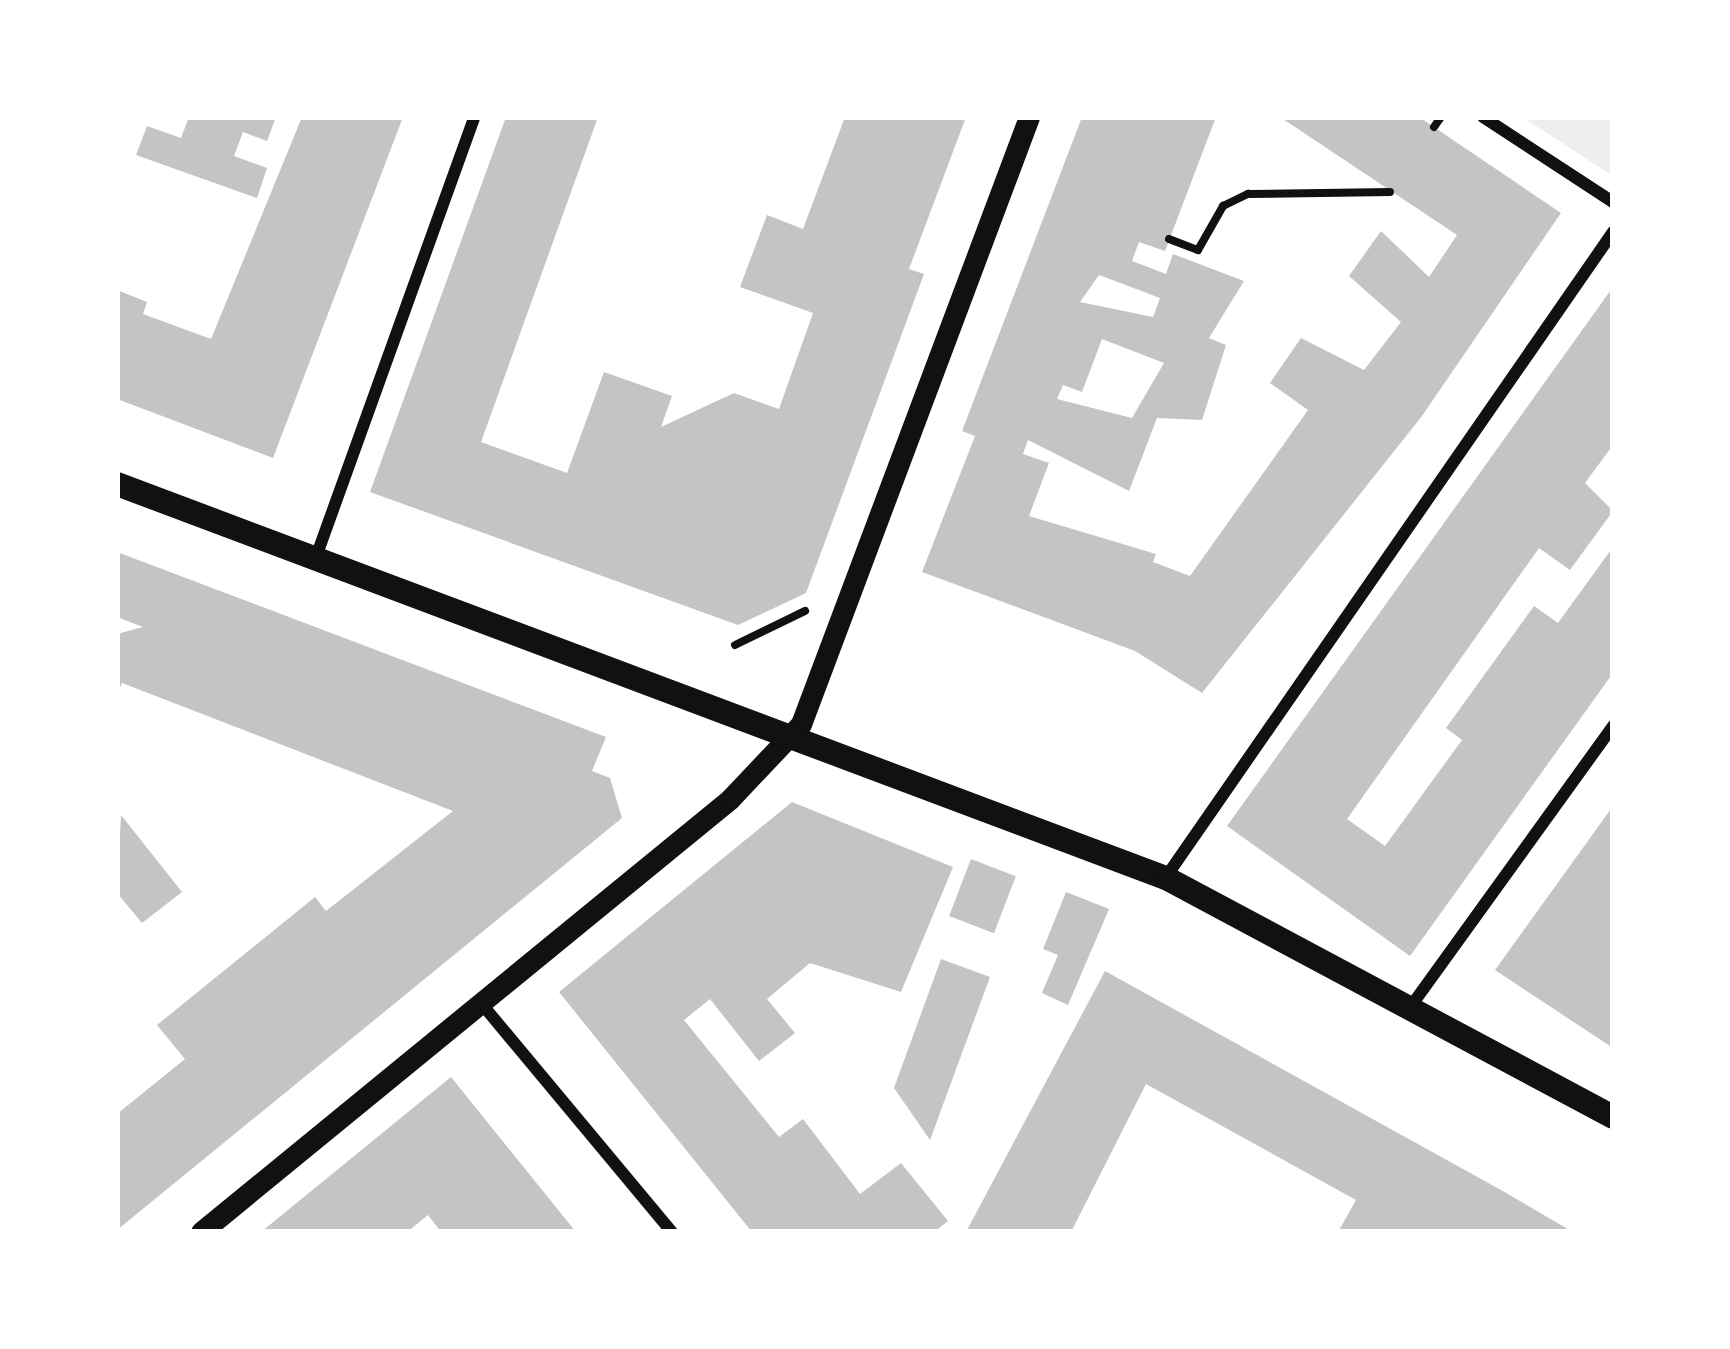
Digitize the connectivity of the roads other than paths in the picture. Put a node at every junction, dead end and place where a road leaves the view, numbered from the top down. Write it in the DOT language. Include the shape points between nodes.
graph roads {
  1 [pos="474,117"];
  2 [pos="1029,117"];
  3 [pos="1484,117"];
  4 [pos="1613,202"];
  5 [pos="1613,232"];
  6 [pos="117,484"];
  7 [pos="316,556"];
  8 [pos="1613,726"];
  9 [pos="793,734"];
  10 [pos="1166,878"];
  11 [pos="1414,1002"];
  12 [pos="481,1003"];
  13 [pos="1613,1118"];
  14 [pos="201,1232"];
  15 [pos="672,1232"];
  1 -- 7 [label="street"];
  2 -- 9 [label="street"];
  3 -- 4 [label="street"];
  5 -- 10 [label="street"];
  6 -- 7 [label="main road"];
  7 -- 9 [label="main road"];
  8 -- 11 [label="street"];
  9 -- 10 [label="main road"];
  9 -- 12 [label="street"];
  10 -- 11 [label="main road"];
  11 -- 13 [label="main road"];
  12 -- 14 [label="street"];
  12 -- 15 [label="street"];
}
